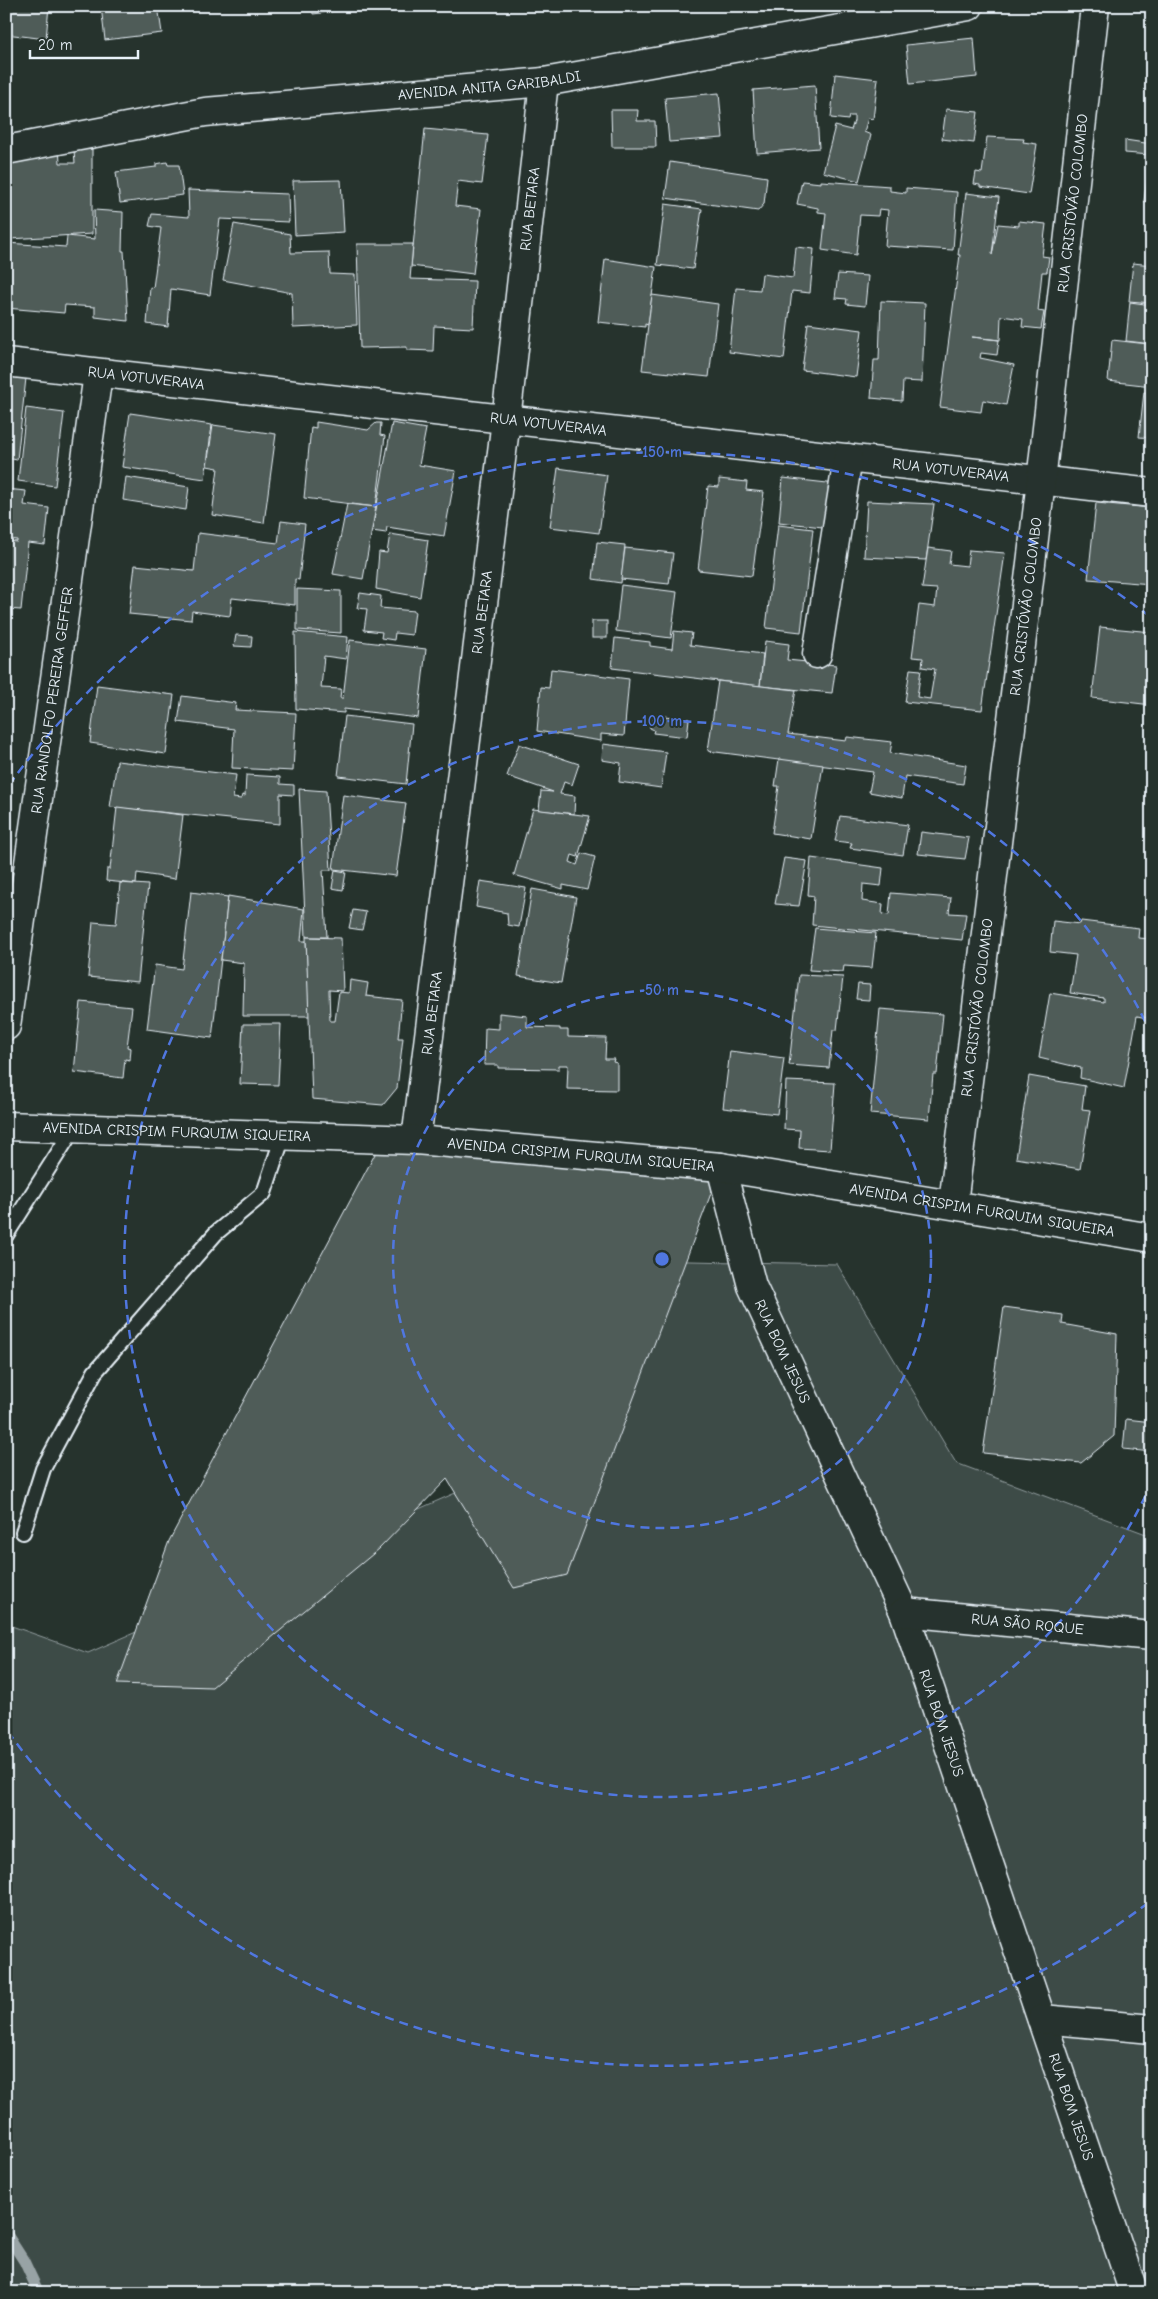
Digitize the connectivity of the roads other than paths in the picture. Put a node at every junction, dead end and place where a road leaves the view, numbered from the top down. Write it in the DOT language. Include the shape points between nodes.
graph roads {
  1 [pos="969,6"];
  2 [pos="1095,6"];
  3 [pos="940,9"];
  4 [pos="544,82"];
  5 [pos="6,150"];
  6 [pos="6,362"];
  7 [pos="98,374"];
  8 [pos="506,420"];
  9 [pos="848,458"];
  10 [pos="1041,481"];
  11 [pos="1152,493"];
  12 [pos="818,654"];
  13 [pos="6,1026"];
  14 [pos="6,1126"];
  15 [pos="75,1127"];
  16 [pos="283,1136"];
  17 [pos="416,1140"];
  18 [pos="721,1167"];
  19 [pos="953,1204"];
  20 [pos="6,1235"];
  21 [pos="1152,1238"];
  22 [pos="23,1532"];
  23 [pos="904,1612"];
  24 [pos="1152,1636"];
  25 [pos="1042,2019"];
  26 [pos="1152,2028"];
  27 [pos="1134,2293"];
  1 -- 3 [label="street, AVENIDA ANITA GARIBALDI"];
  2 -- 10 [label="street, RUA CRISTÓVÃO COLOMBO"];
  3 -- 4 [label="street, AVENIDA ANITA GARIBALDI"];
  4 -- 5 [label="street, AVENIDA ANITA GARIBALDI" via="205,112"];
  4 -- 8 [label="street, RUA BETARA"];
  6 -- 7 [label="street, RUA VOTUVERAVA"];
  7 -- 8 [label="street, RUA VOTUVERAVA"];
  7 -- 13 [label="street, RUA RANDOLFO PEREIRA GEFFER"];
  8 -- 9 [label="street, RUA VOTUVERAVA"];
  8 -- 17 [label="street, RUA BETARA"];
  9 -- 10 [label="street, RUA VOTUVERAVA"];
  9 -- 12 [label="street"];
  10 -- 11 [label="street, RUA VOTUVERAVA"];
  10 -- 19 [label="street, RUA CRISTÓVÃO COLOMBO"];
  14 -- 15 [label="street, AVENIDA CRISPIM FURQUIM SIQUEIRA"];
  15 -- 16 [label="street, AVENIDA CRISPIM FURQUIM SIQUEIRA"];
  15 -- 20 [label="lane"];
  16 -- 17 [label="street, AVENIDA CRISPIM FURQUIM SIQUEIRA"];
  16 -- 22 [label="lane" via="264,1193 216,1233 95,1372 43,1469"];
  17 -- 18 [label="street, AVENIDA CRISPIM FURQUIM SIQUEIRA"];
  18 -- 19 [label="street, AVENIDA CRISPIM FURQUIM SIQUEIRA"];
  18 -- 23 [label="street, RUA BOM JESUS" via="752,1286"];
  19 -- 21 [label="street, AVENIDA CRISPIM FURQUIM SIQUEIRA"];
  23 -- 24 [label="street, RUA SÃO ROQUE"];
  23 -- 25 [label="street, RUA BOM JESUS"];
  25 -- 26 [label="street"];
  25 -- 27 [label="street, RUA BOM JESUS"];
}
